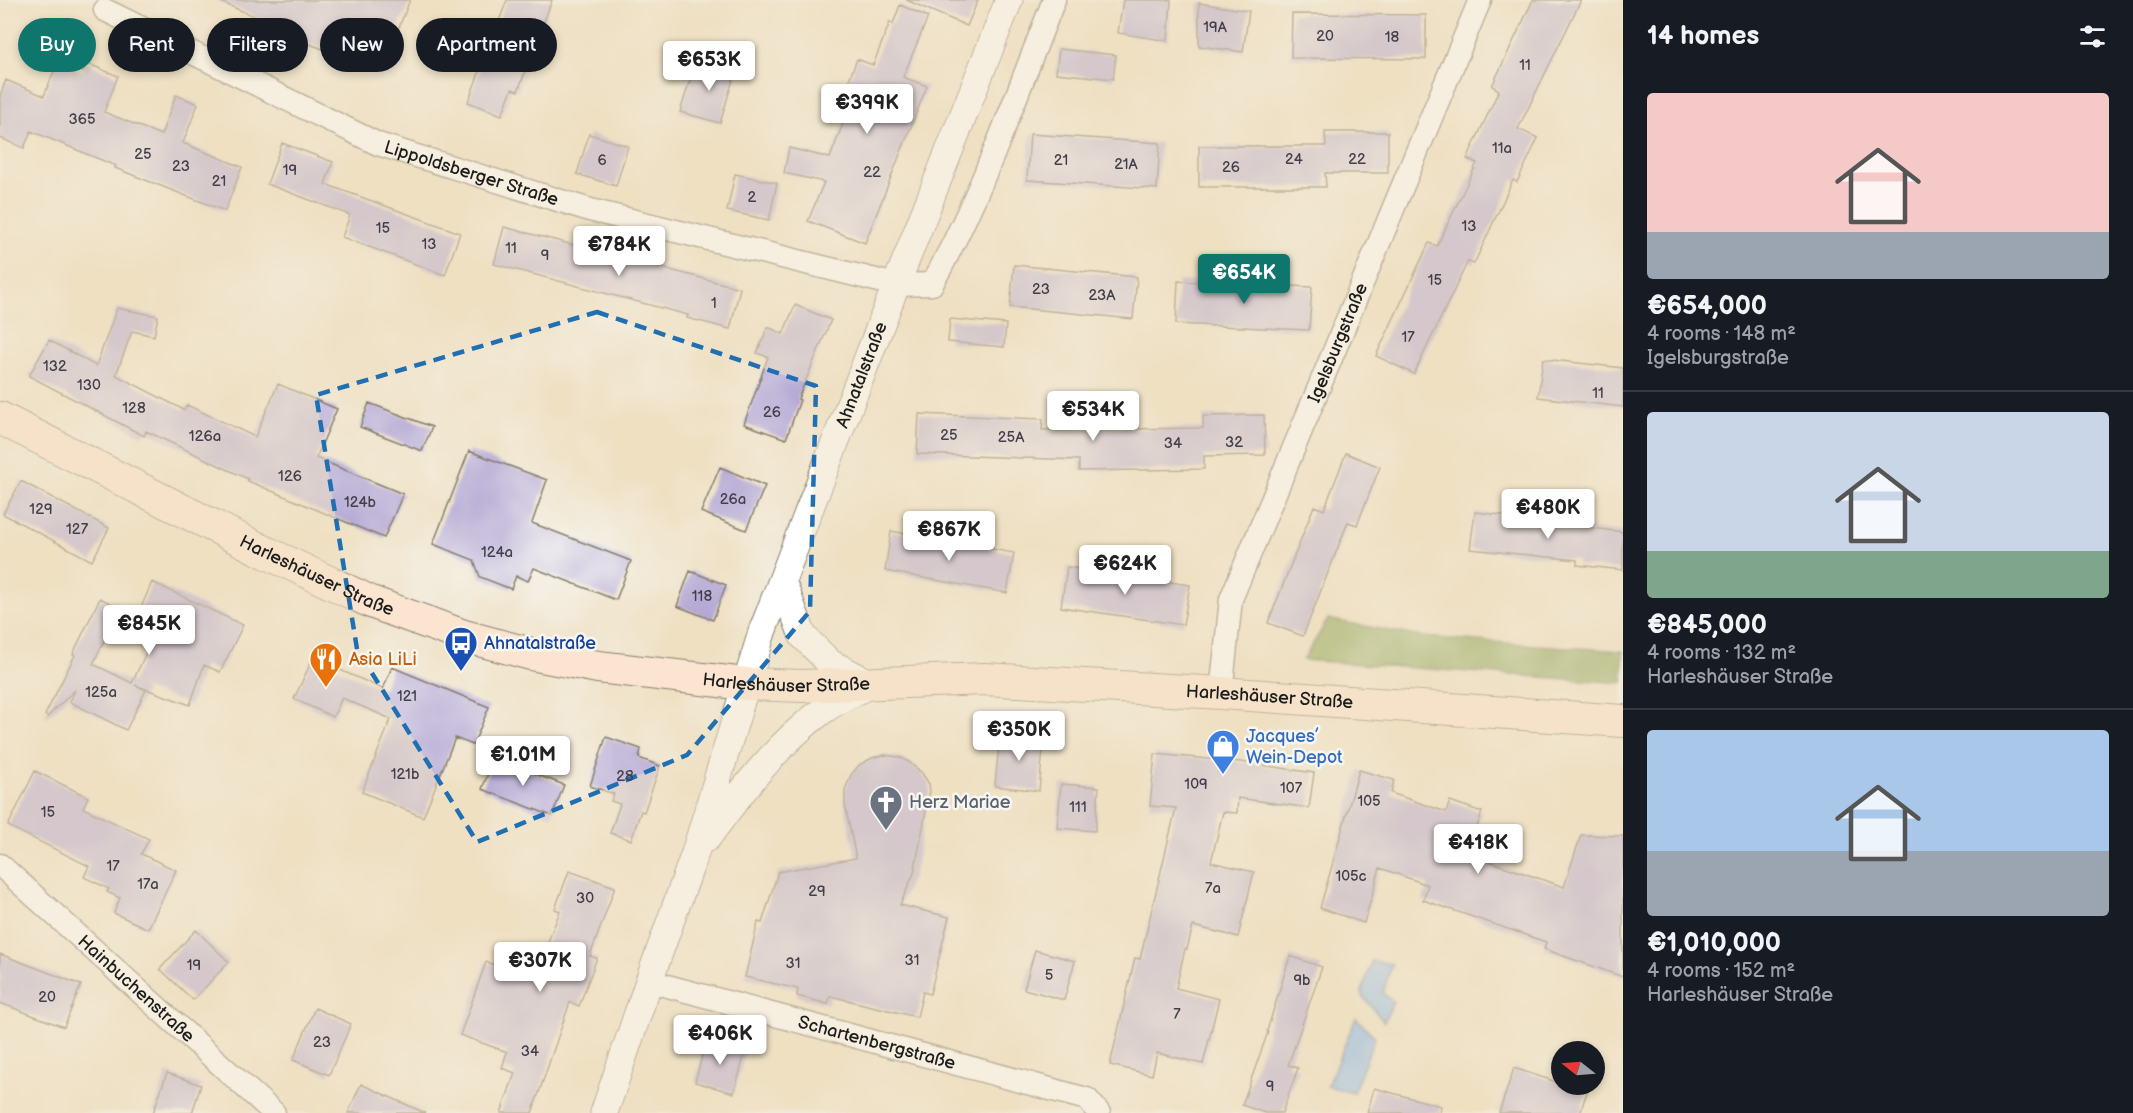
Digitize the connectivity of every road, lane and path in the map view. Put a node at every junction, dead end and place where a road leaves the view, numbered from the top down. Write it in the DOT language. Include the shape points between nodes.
graph roads {
  1 [pos="1010,0"];
  2 [pos="1054,0"];
  3 [pos="1480,0"];
  4 [pos="105,10"];
  5 [pos="896,285"];
  6 [pos="0,418"];
  7 [pos="782,581"];
  8 [pos="746,684"];
  9 [pos="871,684"];
  10 [pos="1221,693"];
  11 [pos="1623,721"];
  12 [pos="695,853"];
  13 [pos="0,866"];
  14 [pos="649,981"];
  15 [pos="274,1113"];
  16 [pos="604,1113"];
  17 [pos="1099,1113"];
  1 -- 5 [label="street, Ahnatalstraße"];
  2 -- 5 [label="street" via="952,248 932,284"];
  3 -- 10 [label="street, Igelsburgstraße" via="1231,599"];
  4 -- 5 [label="street, Lippoldsberger Straße" via="378,144 590,210"];
  5 -- 7 [label="street, Ahnatalstraße"];
  6 -- 8 [label="main road, Harleshäuser Straße" via="371,602 444,629 531,654 598,667"];
  7 -- 8 [label="street, Ahnatalstraße"];
  7 -- 9 [label="street" via="803,636 831,663"];
  8 -- 9 [label="main road, Harleshäuser Straße"];
  8 -- 12 [label="street, Ahnatalstraße"];
  9 -- 10 [label="main road, Harleshäuser Straße" via="985,679"];
  9 -- 12 [label="street" via="823,710 784,743"];
  10 -- 11 [label="main road, Harleshäuser Straße"];
  12 -- 14 [label="street, Ahnatalstraße"];
  13 -- 15 [label="street, Hainbuchenstraße"];
  14 -- 16 [label="street, Ahnatalstraße"];
  14 -- 17 [label="street, Schartenbergstraße" via="1087,1099"];
}
